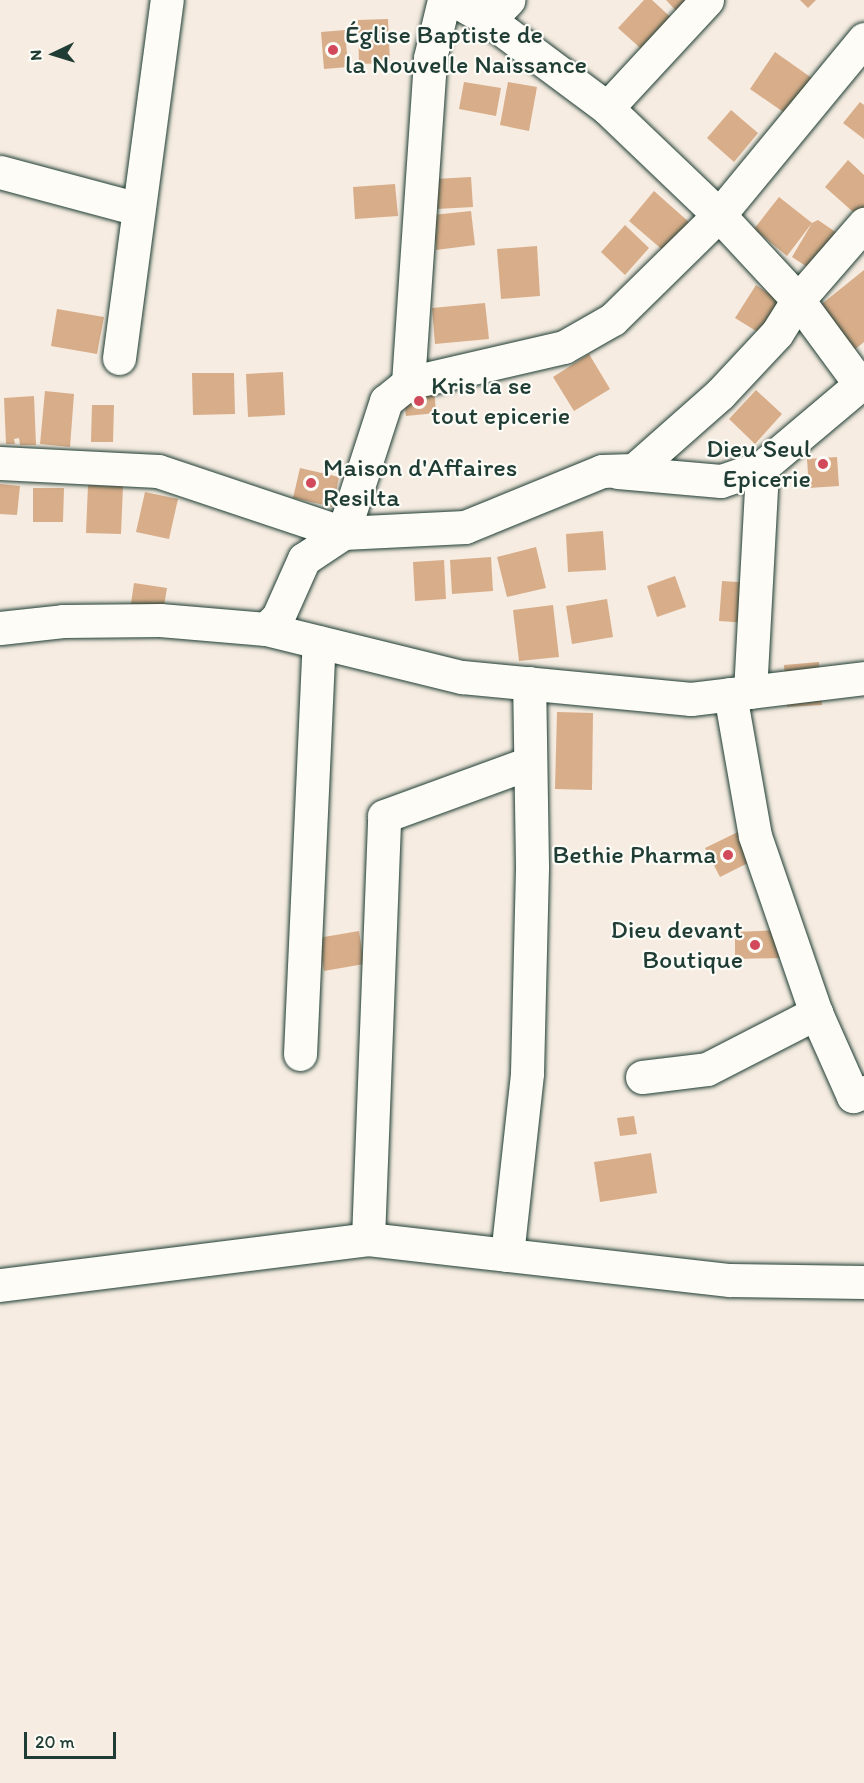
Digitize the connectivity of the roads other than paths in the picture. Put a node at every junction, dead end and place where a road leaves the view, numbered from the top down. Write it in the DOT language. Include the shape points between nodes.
graph roads {
  1 [pos="167,0"];
  2 [pos="444,0"];
  3 [pos="454,0"];
  4 [pos="707,0"];
  5 [pos="499,10"];
  6 [pos="864,39"];
  7 [pos="607,108"];
  8 [pos="0,172"];
  9 [pos="138,209"];
  10 [pos="719,215"];
  11 [pos="864,224"];
  12 [pos="798,300"];
  13 [pos="119,358"];
  14 [pos="862,382"];
  15 [pos="408,383"];
  16 [pos="0,463"];
  17 [pos="762,467"];
  18 [pos="602,471"];
  19 [pos="344,533"];
  20 [pos="0,628"];
  21 [pos="266,629"];
  22 [pos="319,642"];
  23 [pos="864,678"];
  24 [pos="529,683"];
  25 [pos="740,693"];
  26 [pos="530,764"];
  27 [pos="816,1012"];
  28 [pos="300,1054"];
  29 [pos="642,1077"];
  30 [pos="864,1092"];
  31 [pos="368,1239"];
  32 [pos="507,1255"];
  33 [pos="864,1282"];
  34 [pos="0,1285"];
  1 -- 9 [label="street"];
  2 -- 15 [label="street" via="430,58"];
  3 -- 5 [label="street"];
  4 -- 7 [label="street"];
  5 -- 7 [label="street"];
  6 -- 10 [label="street"];
  7 -- 10 [label="street"];
  8 -- 9 [label="street"];
  9 -- 13 [label="street"];
  10 -- 12 [label="street"];
  10 -- 15 [label="street" via="613,319 564,347"];
  11 -- 12 [label="street"];
  12 -- 14 [label="street"];
  12 -- 18 [label="street" via="777,333 720,393 634,470"];
  14 -- 17 [label="street"];
  15 -- 19 [label="street" via="386,401"];
  16 -- 19 [label="street" via="158,471"];
  17 -- 18 [label="street" via="721,481"];
  17 -- 25 [label="street"];
  18 -- 19 [label="street" via="465,527"];
  19 -- 21 [label="street" via="304,560 278,617"];
  20 -- 21 [label="street" via="63,621 160,620"];
  21 -- 22 [label="street"];
  22 -- 24 [label="street" via="462,677"];
  22 -- 28 [label="street"];
  23 -- 25 [label="street"];
  24 -- 25 [label="street" via="691,699"];
  24 -- 26 [label="street"];
  25 -- 27 [label="street" via="754,836"];
  26 -- 31 [label="street" via="384,816"];
  26 -- 32 [label="street" via="527,1073"];
  27 -- 29 [label="street" via="707,1069"];
  27 -- 30 [label="street" via="853,1096"];
  31 -- 32 [label="street"];
  31 -- 34 [label="street"];
  32 -- 33 [label="street" via="730,1280"];
}
